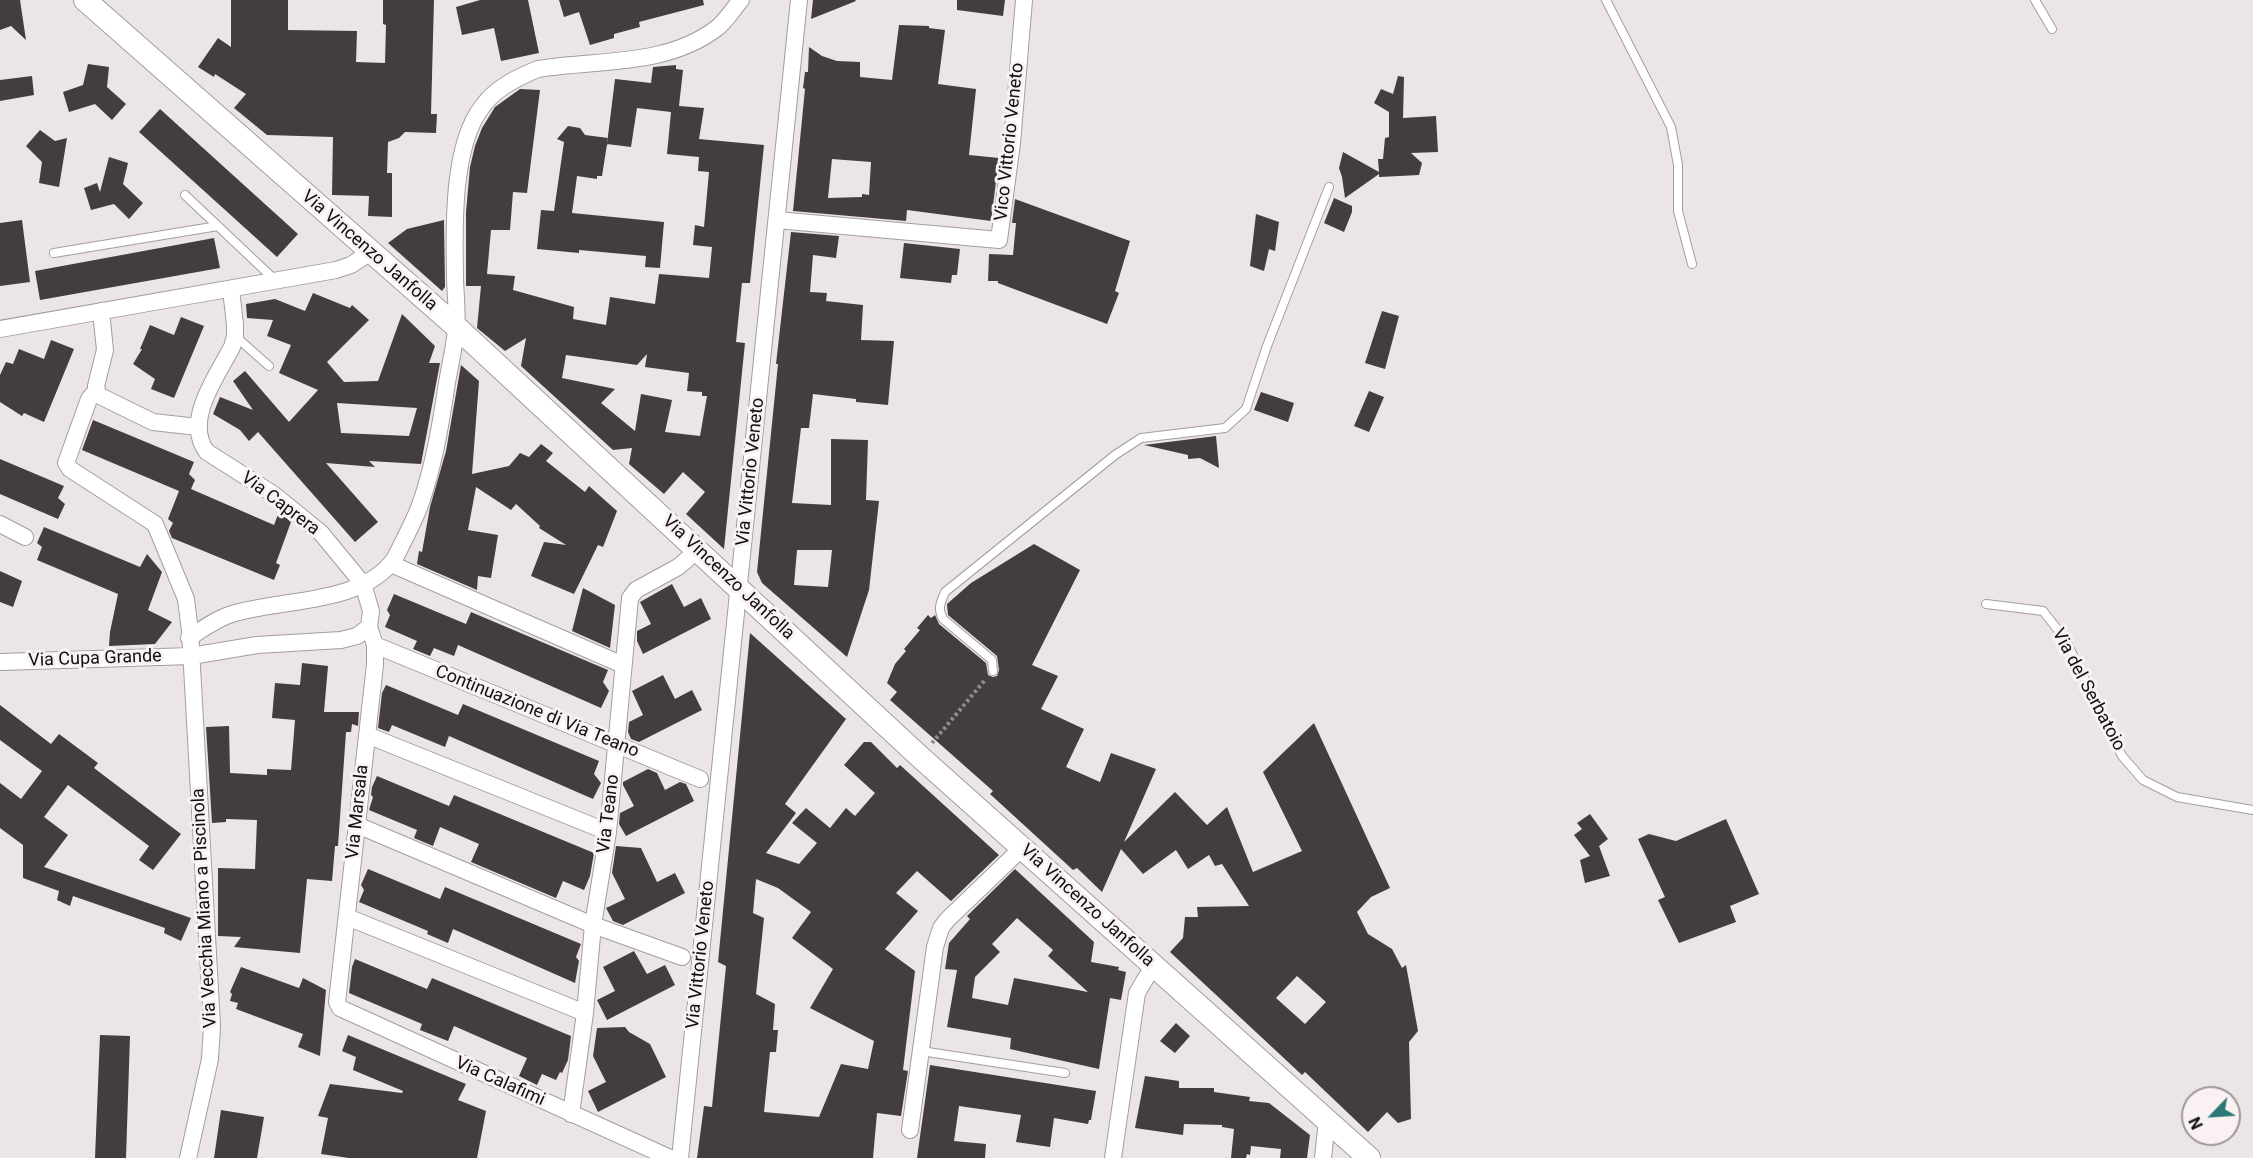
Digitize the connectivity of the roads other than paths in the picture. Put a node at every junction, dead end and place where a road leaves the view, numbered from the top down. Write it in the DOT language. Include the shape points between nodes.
graph roads {
  1 [pos="85,0"];
  2 [pos="741,0"];
  3 [pos="799,0"];
  4 [pos="1024,0"];
  5 [pos="1606,0"];
  6 [pos="2035,0"];
  7 [pos="2052,29"];
  8 [pos="1329,187"];
  9 [pos="185,195"];
  10 [pos="777,220"];
  11 [pos="218,226"];
  12 [pos="54,253"];
  13 [pos="369,253"];
  14 [pos="1692,264"];
  15 [pos="276,281"];
  16 [pos="231,290"];
  17 [pos="101,311"];
  18 [pos="456,328"];
  19 [pos="0,329"];
  20 [pos="235,336"];
  21 [pos="269,366"];
  22 [pos="96,391"];
  23 [pos="198,427"];
  24 [pos="0,524"];
  25 [pos="25,537"];
  26 [pos="698,550"];
  27 [pos="391,564"];
  28 [pos="368,581"];
  29 [pos="739,588"];
  30 [pos="1986,604"];
  31 [pos="369,627"];
  32 [pos="189,638"];
  33 [pos="375,645"];
  34 [pos="191,656"];
  35 [pos="0,663"];
  36 [pos="623,665"];
  37 [pos="993,670"];
  38 [pos="367,735"];
  39 [pos="616,744"];
  40 [pos="700,779"];
  41 [pos="2253,810"];
  42 [pos="357,825"];
  43 [pos="608,832"];
  44 [pos="1023,847"];
  45 [pos="347,917"];
  46 [pos="593,925"];
  47 [pos="682,957"];
  48 [pos="1153,966"];
  49 [pos="338,998"];
  50 [pos="585,1013"];
  51 [pos="921,1051"];
  52 [pos="1065,1073"];
  53 [pos="572,1114"];
  54 [pos="1328,1120"];
  55 [pos="910,1130"];
  56 [pos="188,1158"];
  57 [pos="670,1158"];
  58 [pos="680,1158"];
  59 [pos="1113,1158"];
  60 [pos="1323,1158"];
  61 [pos="1369,1158"];
  1 -- 13 [label="main road, Via Vincenzo Janfolla"];
  2 -- 18 [label="street" via="719,27 670,53 538,69 519,76 483,105 473,122 458,181"];
  3 -- 10 [label="street, Via Vittorio Veneto"];
  4 -- 10 [label="street, Vico Vittorio Veneto" via="999,240"];
  5 -- 14 [label="lane" via="1671,127 1678,165 1678,211"];
  6 -- 7 [label="lane"];
  8 -- 37 [label="lane" via="1246,409 1225,428 1141,438 945,592 939,605 943,619 992,660"];
  9 -- 11 [label="lane"];
  10 -- 29 [label="street, Via Vittorio Veneto"];
  11 -- 12 [label="lane"];
  11 -- 15 [label="lane"];
  13 -- 15 [label="street" via="336,270"];
  13 -- 18 [label="main road, Via Vincenzo Janfolla"];
  15 -- 16 [label="street"];
  16 -- 17 [label="street"];
  16 -- 20 [label="street"];
  17 -- 19 [label="street"];
  17 -- 22 [label="street" via="105,350"];
  18 -- 26 [label="main road, Via Vincenzo Janfolla"];
  18 -- 27 [label="street" via="428,480"];
  20 -- 21 [label="lane"];
  20 -- 23 [label="street" via="201,410"];
  22 -- 23 [label="street" via="153,422"];
  22 -- 32 [label="street, Via Vecchia Miano a Piscinola" via="89,399 66,463 157,527 186,599"];
  23 -- 28 [label="street, Via Caprera" via="207,452 307,520"];
  24 -- 25 [label="street"];
  26 -- 29 [label="main road, Via Vincenzo Janfolla"];
  26 -- 36 [label="street, Via Teano" via="631,595"];
  27 -- 28 [label="street"];
  27 -- 36 [label="street"];
  28 -- 31 [label="street"];
  28 -- 32 [label="street" via="326,596 230,615"];
  29 -- 44 [label="main road, Via Vincenzo Janfolla"];
  29 -- 58 [label="street, Via Vittorio Veneto"];
  30 -- 41 [label="lane, Via del Serbatoio" via="2043,611 2065,639 2122,756 2143,780 2177,797"];
  31 -- 33 [label="street, Via Marsala"];
  31 -- 34 [label="street" via="357,636 341,640 257,645"];
  32 -- 34 [label="street, Via Vecchia Miano a Piscinola"];
  33 -- 38 [label="street, Via Marsala"];
  33 -- 39 [label="street, Continuazione di Via Teano"];
  34 -- 35 [label="street, Via Cupa Grande"];
  34 -- 56 [label="street, Via Vecchia Miano a Piscinola" via="212,1026 210,1059"];
  36 -- 39 [label="street, Via Teano"];
  38 -- 42 [label="street, Via Marsala"];
  38 -- 43 [label="street"];
  39 -- 40 [label="street, Continuazione di Via Teano"];
  39 -- 43 [label="street, Via Teano"];
  42 -- 45 [label="street, Via Marsala"];
  42 -- 46 [label="street"];
  43 -- 46 [label="street, Via Teano"];
  44 -- 48 [label="main road, Via Vincenzo Janfolla"];
  44 -- 51 [label="street" via="941,928"];
  45 -- 49 [label="street, Via Marsala"];
  45 -- 50 [label="street"];
  46 -- 47 [label="street"];
  46 -- 50 [label="street, Via Teano"];
  48 -- 54 [label="main road, Via Vincenzo Janfolla"];
  48 -- 59 [label="street" via="1137,993"];
  49 -- 53 [label="street, Via Calafimi" via="345,1012"];
  50 -- 53 [label="street, Via Teano"];
  51 -- 52 [label="lane"];
  51 -- 55 [label="street"];
  53 -- 57 [label="street, Via Calafimi"];
  54 -- 60 [label="street"];
  54 -- 61 [label="main road, Via Vincenzo Janfolla"];
}
